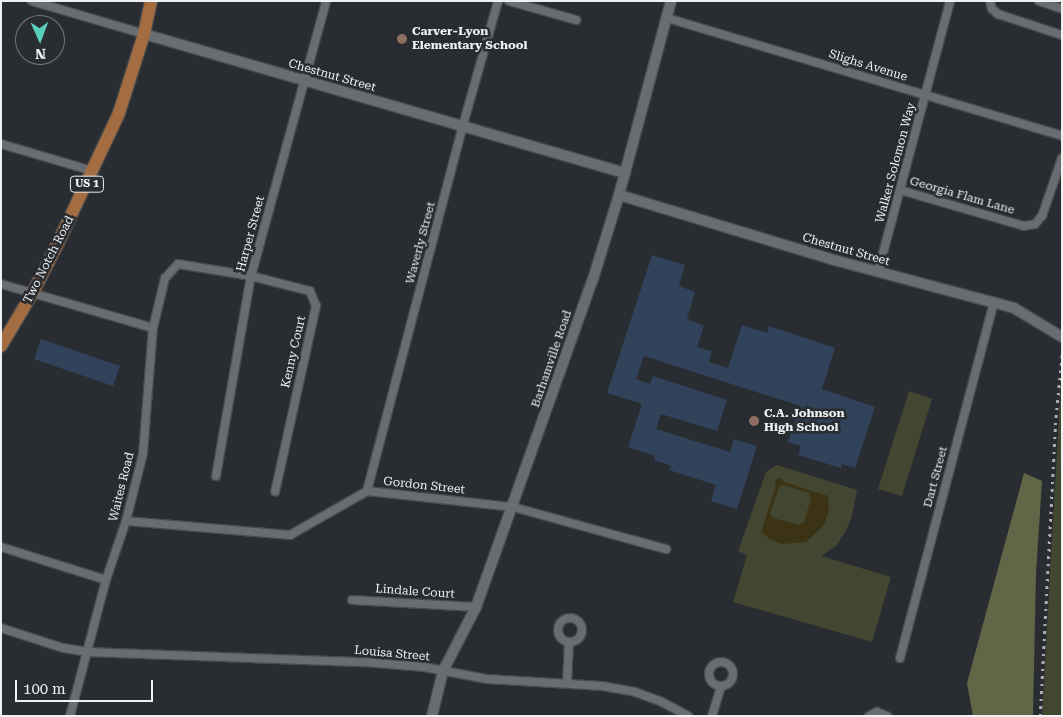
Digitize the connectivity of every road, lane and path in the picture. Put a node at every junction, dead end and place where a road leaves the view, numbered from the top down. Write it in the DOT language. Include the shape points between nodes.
graph roads {
  1 [pos="32,1"];
  2 [pos="152,1"];
  3 [pos="326,1"];
  4 [pos="498,1"];
  5 [pos="509,1"];
  6 [pos="671,1"];
  7 [pos="950,1"];
  8 [pos="990,1"];
  9 [pos="1040,1"];
  10 [pos="1062,8"];
  11 [pos="667,18"];
  12 [pos="576,20"];
  13 [pos="144,34"];
  14 [pos="1062,35"];
  15 [pos="305,82"];
  16 [pos="926,95"];
  17 [pos="463,125"];
  18 [pos="1062,136"];
  19 [pos="1,144"];
  20 [pos="1062,158"];
  21 [pos="93,171"];
  22 [pos="625,173"];
  23 [pos="900,190"];
  24 [pos="619,195"];
  25 [pos="178,264"];
  26 [pos="878,272"];
  27 [pos="251,276"];
  28 [pos="1,284"];
  29 [pos="33,292"];
  30 [pos="994,302"];
  31 [pos="153,328"];
  32 [pos="1062,337"];
  33 [pos="1,346"];
  34 [pos="216,476"];
  35 [pos="367,491"];
  36 [pos="275,492"];
  37 [pos="513,507"];
  38 [pos="126,522"];
  39 [pos="1,546"];
  40 [pos="666,549"];
  41 [pos="106,580"];
  42 [pos="352,600"];
  43 [pos="476,608"];
  44 [pos="1,628"];
  45 [pos="569,642"];
  46 [pos="87,652"];
  47 [pos="900,658"];
  48 [pos="444,671"];
  49 [pos="567,683"];
  50 [pos="721,687"];
  51 [pos="70,716"];
  52 [pos="432,716"];
  53 [pos="688,716"];
  54 [pos="712,716"];
  55 [pos="869,716"];
  56 [pos="887,716"];
  1 -- 13 [label="street, Chestnut Street"];
  2 -- 13 [label="main road, Two Notch Road / US 1"];
  3 -- 15 [label="street, Harper Street"];
  4 -- 17 [label="street, Waverly Street"];
  5 -- 12 [label="street"];
  6 -- 11 [label="street, Barhamville Road"];
  7 -- 16 [label="street, Walker Solomon Way"];
  8 -- 14 [label="street" via="998,14"];
  9 -- 10 [label="street"];
  11 -- 16 [label="street, Slighs Avenue"];
  11 -- 22 [label="street, Barhamville Road"];
  13 -- 15 [label="street, Chestnut Street"];
  13 -- 21 [label="main road, Two Notch Road / US 1" via="119,113"];
  15 -- 17 [label="street, Chestnut Street"];
  15 -- 27 [label="street, Harper Street"];
  16 -- 18 [label="street, Slighs Avenue"];
  16 -- 23 [label="street, Walker Solomon Way"];
  17 -- 22 [label="street, Chestnut Street"];
  17 -- 35 [label="street, Waverly Street"];
  19 -- 21 [label="street"];
  20 -- 23 [label="street, Georgia Flam Lane" via="1042,216 1035,224 1024,226"];
  21 -- 29 [label="main road, Two Notch Road / US 1"];
  22 -- 24 [label="street, Barhamville Road"];
  23 -- 26 [label="street, Walker Solomon Way"];
  24 -- 26 [label="street, Chestnut Street"];
  24 -- 37 [label="street, Barhamville Road"];
  25 -- 27 [label="street, Kenny Court"];
  25 -- 31 [label="street, Waites Road" via="165,278"];
  26 -- 30 [label="street, Chestnut Street"];
  27 -- 34 [label="street, Harper Street"];
  27 -- 36 [label="street, Kenny Court" via="310,291 316,306"];
  28 -- 29 [label="street"];
  29 -- 31 [label="street"];
  29 -- 33 [label="main road, Two Notch Road / US 1"];
  30 -- 32 [label="street, Chestnut Street" via="1024,313"];
  30 -- 47 [label="street, Dart Street"];
  31 -- 38 [label="street, Waites Road" via="143,454"];
  35 -- 37 [label="street, Gordon Street"];
  35 -- 38 [label="street, Gordon Street" via="290,535"];
  37 -- 40 [label="street, Gordon Street"];
  37 -- 43 [label="street, Barhamville Road"];
  38 -- 41 [label="street, Waites Road"];
  39 -- 41 [label="street"];
  41 -- 46 [label="street, Waites Road"];
  42 -- 43 [label="street, Lindale Court"];
  43 -- 48 [label="street, Barhamville Road"];
  44 -- 46 [label="street, Louisa Street" via="63,648"];
  45 -- 49 [label="street"];
  46 -- 48 [label="street, Louisa Street" via="364,662"];
  46 -- 51 [label="street, Waites Road"];
  48 -- 49 [label="street, Louisa Street" via="486,679"];
  48 -- 52 [label="street, Barhamville Road"];
  49 -- 53 [label="street, Louisa Street" via="635,692"];
  50 -- 54 [label="street"];
  55 -- 56 [label="street" via="880,712"];
}
